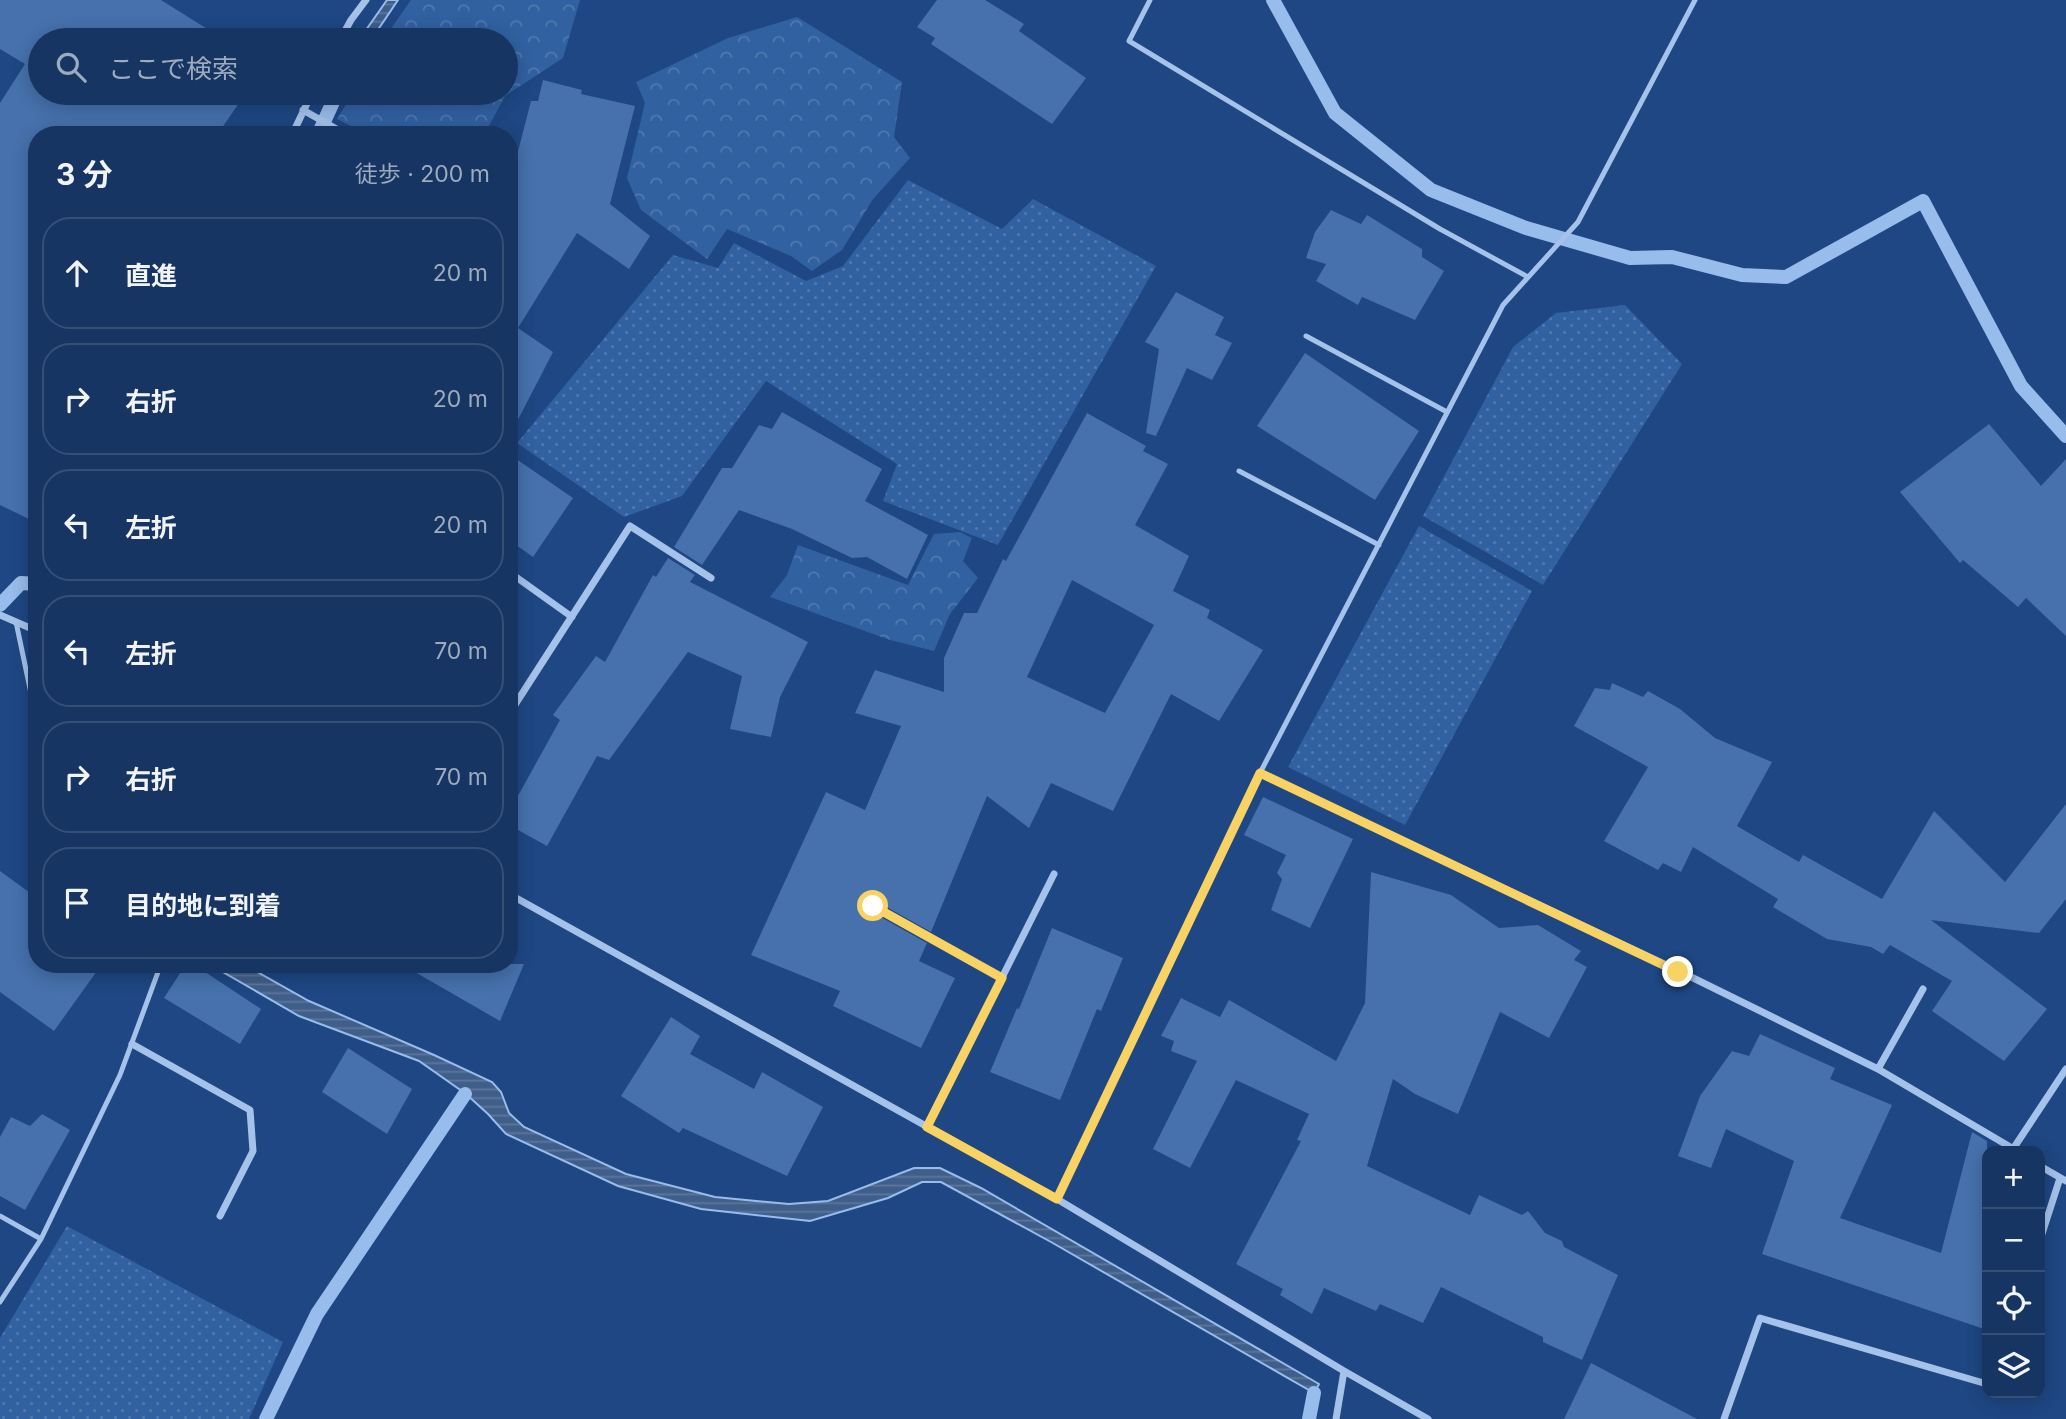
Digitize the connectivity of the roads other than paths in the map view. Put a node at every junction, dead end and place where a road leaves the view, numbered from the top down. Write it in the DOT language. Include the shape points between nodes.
graph roads {
  1 [pos="355,0"];
  2 [pos="366,0"];
  3 [pos="1150,0"];
  4 [pos="1695,0"];
  5 [pos="356,13"];
  6 [pos="347,28"];
  7 [pos="306,105"];
  8 [pos="303,110"];
  9 [pos="296,126"];
  10 [pos="331,126"];
  11 [pos="1528,277"];
  12 [pos="1306,336"];
  13 [pos="1447,412"];
  14 [pos="1240,471"];
  15 [pos="1379,544"];
  16 [pos="518,578"];
  17 [pos="711,578"];
  18 [pos="0,615"];
  19 [pos="572,617"];
  20 [pos="16,622"];
  21 [pos="28,627"];
  22 [pos="28,679"];
  23 [pos="518,700"];
  24 [pos="1260,773"];
  25 [pos="1054,874"];
  26 [pos="518,899"];
  27 [pos="873,906"];
  28 [pos="158,973"];
  29 [pos="1002,978"];
  30 [pos="1923,989"];
  31 [pos="132,1044"];
  32 [pos="1878,1069"];
  33 [pos="2066,1069"];
  34 [pos="927,1127"];
  35 [pos="2008,1146"];
  36 [pos="2018,1146"];
  37 [pos="2045,1169"];
  38 [pos="2063,1180"];
  39 [pos="1057,1199"];
  40 [pos="0,1216"];
  41 [pos="220,1216"];
  42 [pos="2045,1227"];
  43 [pos="41,1240"];
  44 [pos="0,1302"];
  45 [pos="1343,1371"];
  46 [pos="1982,1383"];
  47 [pos="1336,1419"];
  48 [pos="1428,1419"];
  49 [pos="1724,1419"];
  1 -- 5 [label="street"];
  2 -- 5 [label="street"];
  3 -- 11 [label="lane" via="1129,41"];
  4 -- 11 [label="lane" via="1578,222"];
  5 -- 6 [label="street"];
  7 -- 8 [label="street"];
  8 -- 9 [label="street"];
  8 -- 10 [label="street"];
  11 -- 13 [label="lane" via="1503,305"];
  12 -- 13 [label="lane"];
  13 -- 15 [label="lane"];
  14 -- 15 [label="lane"];
  15 -- 24 [label="lane"];
  16 -- 19 [label="street"];
  17 -- 19 [label="street" via="630,526"];
  18 -- 20 [label="street"];
  19 -- 23 [label="street"];
  20 -- 21 [label="street"];
  20 -- 22 [label="lane"];
  24 -- 32 [label="street"];
  24 -- 39 [label="lane"];
  25 -- 29 [label="street"];
  26 -- 34 [label="street"];
  27 -- 29 [label="street"];
  28 -- 31 [label="lane"];
  29 -- 34 [label="street"];
  30 -- 32 [label="street"];
  31 -- 41 [label="street" via="250,1110 253,1151"];
  31 -- 43 [label="lane"];
  32 -- 35 [label="street"];
  33 -- 36 [label="street"];
  34 -- 39 [label="street"];
  37 -- 38 [label="street"];
  38 -- 42 [label="street"];
  39 -- 45 [label="street"];
  40 -- 43 [label="lane"];
  43 -- 44 [label="lane"];
  45 -- 47 [label="street"];
  45 -- 48 [label="street"];
  46 -- 49 [label="street" via="1760,1318"];
}
